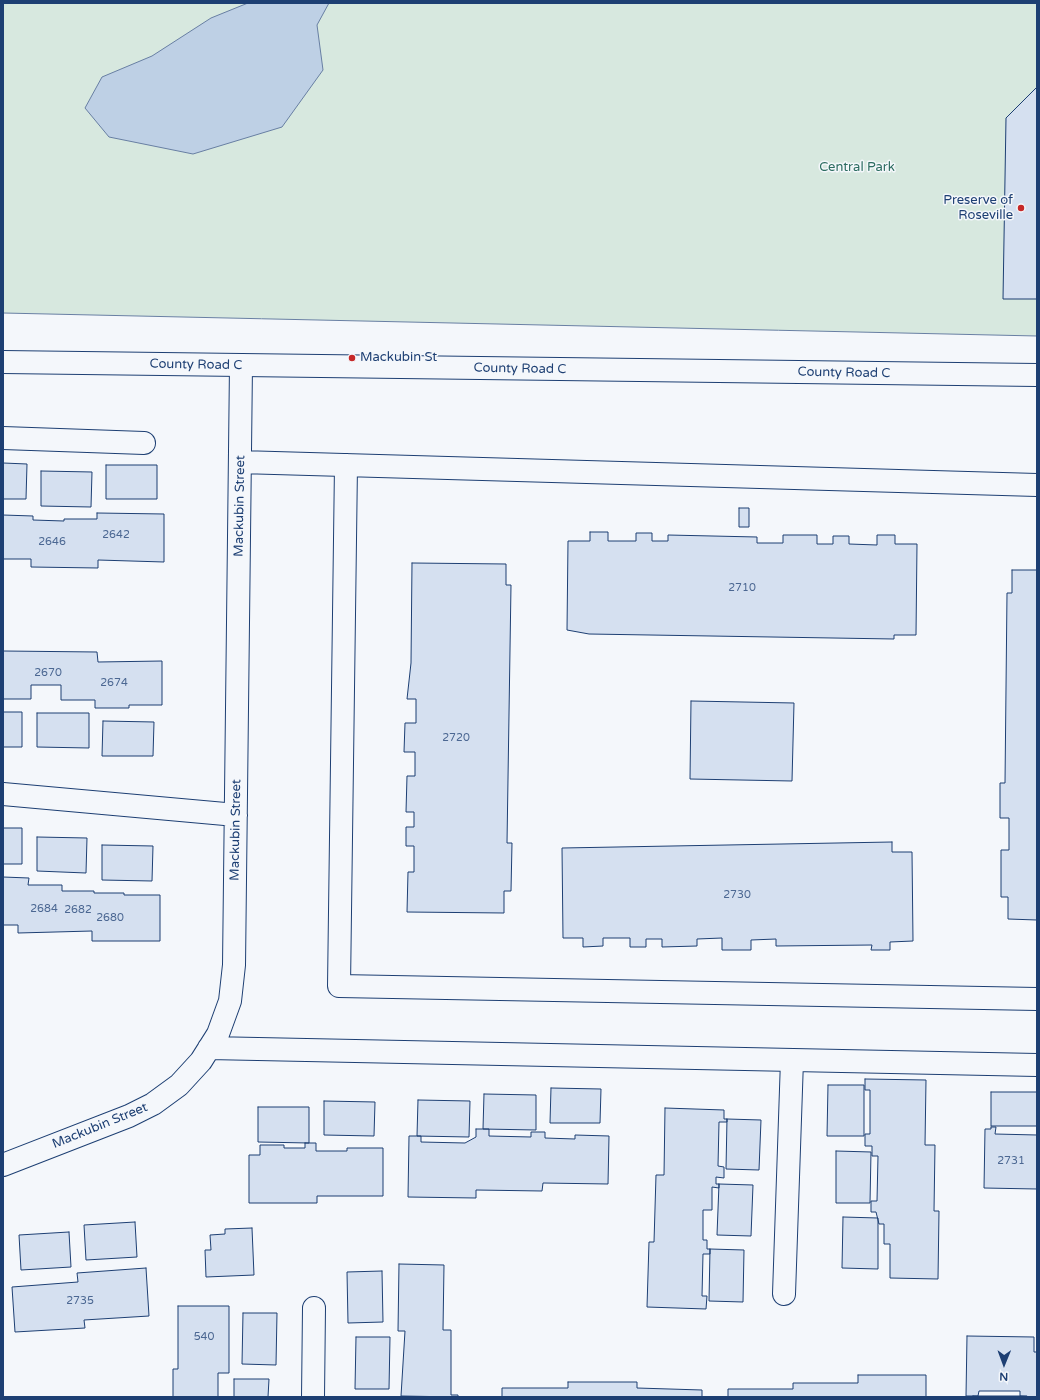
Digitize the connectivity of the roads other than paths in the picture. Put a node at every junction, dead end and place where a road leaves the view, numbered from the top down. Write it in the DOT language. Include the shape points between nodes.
graph roads {
  1 [pos="3,362"];
  2 [pos="241,365"];
  3 [pos="1037,375"];
  4 [pos="3,438"];
  5 [pos="144,443"];
  6 [pos="240,462"];
  7 [pos="346,465"];
  8 [pos="1037,485"];
  9 [pos="3,794"];
  10 [pos="236,815"];
  11 [pos="1037,999"];
  12 [pos="209,1048"];
  13 [pos="792,1060"];
  14 [pos="1037,1065"];
  15 [pos="3,1165"];
  16 [pos="784,1294"];
  17 [pos="314,1308"];
  18 [pos="313,1397"];
  1 -- 2 [label="main road, County Road C"];
  2 -- 3 [label="main road, County Road C"];
  2 -- 6 [label="main road, Mackubin Street"];
  4 -- 5 [label="main road"];
  6 -- 7 [label="main road"];
  6 -- 10 [label="main road, Mackubin Street"];
  7 -- 8 [label="main road"];
  7 -- 11 [label="main road" via="339,986"];
  9 -- 10 [label="main road"];
  10 -- 12 [label="main road, Mackubin Street" via="234,965 230,1001 218,1034"];
  12 -- 13 [label="main road"];
  12 -- 15 [label="main road, Mackubin Street" via="179,1085 153,1104 130,1116"];
  13 -- 14 [label="main road"];
  13 -- 16 [label="main road"];
  17 -- 18 [label="main road"];
}
